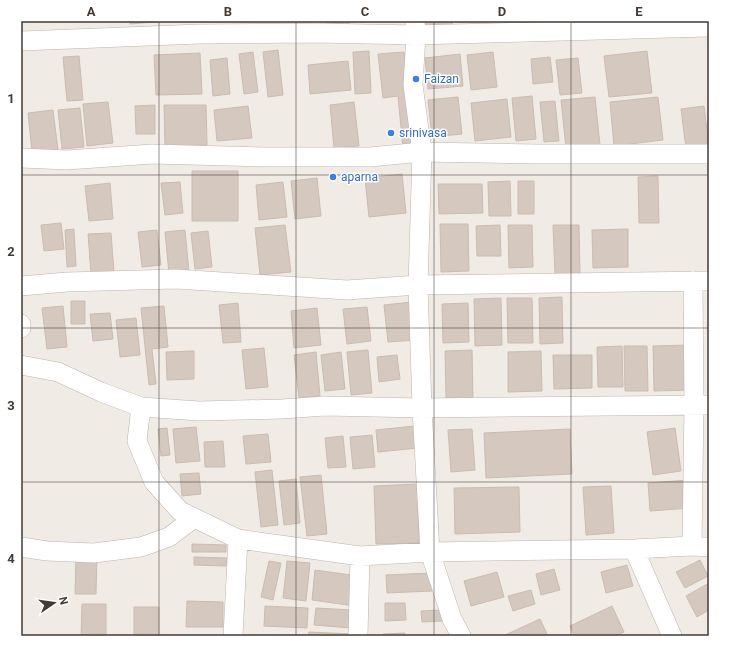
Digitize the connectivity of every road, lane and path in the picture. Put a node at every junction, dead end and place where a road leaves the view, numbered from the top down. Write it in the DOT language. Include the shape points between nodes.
graph roads {
  1 [pos="709,27"];
  2 [pos="415,28"];
  3 [pos="21,41"];
  4 [pos="422,152"];
  5 [pos="709,154"];
  6 [pos="21,158"];
  7 [pos="701,282"];
  8 [pos="21,286"];
  9 [pos="418,286"];
  10 [pos="21,324"];
  11 [pos="21,328"];
  12 [pos="21,365"];
  13 [pos="701,405"];
  14 [pos="141,407"];
  15 [pos="422,408"];
  16 [pos="194,518"];
  17 [pos="238,539"];
  18 [pos="701,546"];
  19 [pos="21,547"];
  20 [pos="634,549"];
  21 [pos="430,552"];
  22 [pos="360,556"];
  23 [pos="233,636"];
  24 [pos="358,636"];
  25 [pos="461,636"];
  26 [pos="672,636"];
  1 -- 2 [label="street"];
  2 -- 3 [label="street"];
  2 -- 4 [label="street" via="413,85"];
  4 -- 5 [label="street"];
  4 -- 6 [label="street" via="370,157 152,154 66,160"];
  4 -- 9 [label="street"];
  7 -- 9 [label="street"];
  7 -- 13 [label="street"];
  8 -- 9 [label="street" via="67,282 176,280 347,290"];
  9 -- 15 [label="street"];
  10 -- 11 [label="street"];
  12 -- 14 [label="street" via="58,372"];
  13 -- 15 [label="street"];
  13 -- 18 [label="street"];
  14 -- 15 [label="street" via="199,411 325,406"];
  14 -- 16 [label="street" via="137,441 154,482 180,511"];
  15 -- 21 [label="street"];
  16 -- 17 [label="street"];
  16 -- 19 [label="street" via="169,537 141,547 94,553"];
  17 -- 22 [label="street"];
  17 -- 23 [label="street"];
  18 -- 20 [label="street"];
  20 -- 21 [label="street"];
  20 -- 26 [label="street"];
  21 -- 22 [label="street"];
  21 -- 25 [label="street" via="452,619"];
  22 -- 24 [label="street"];
}
